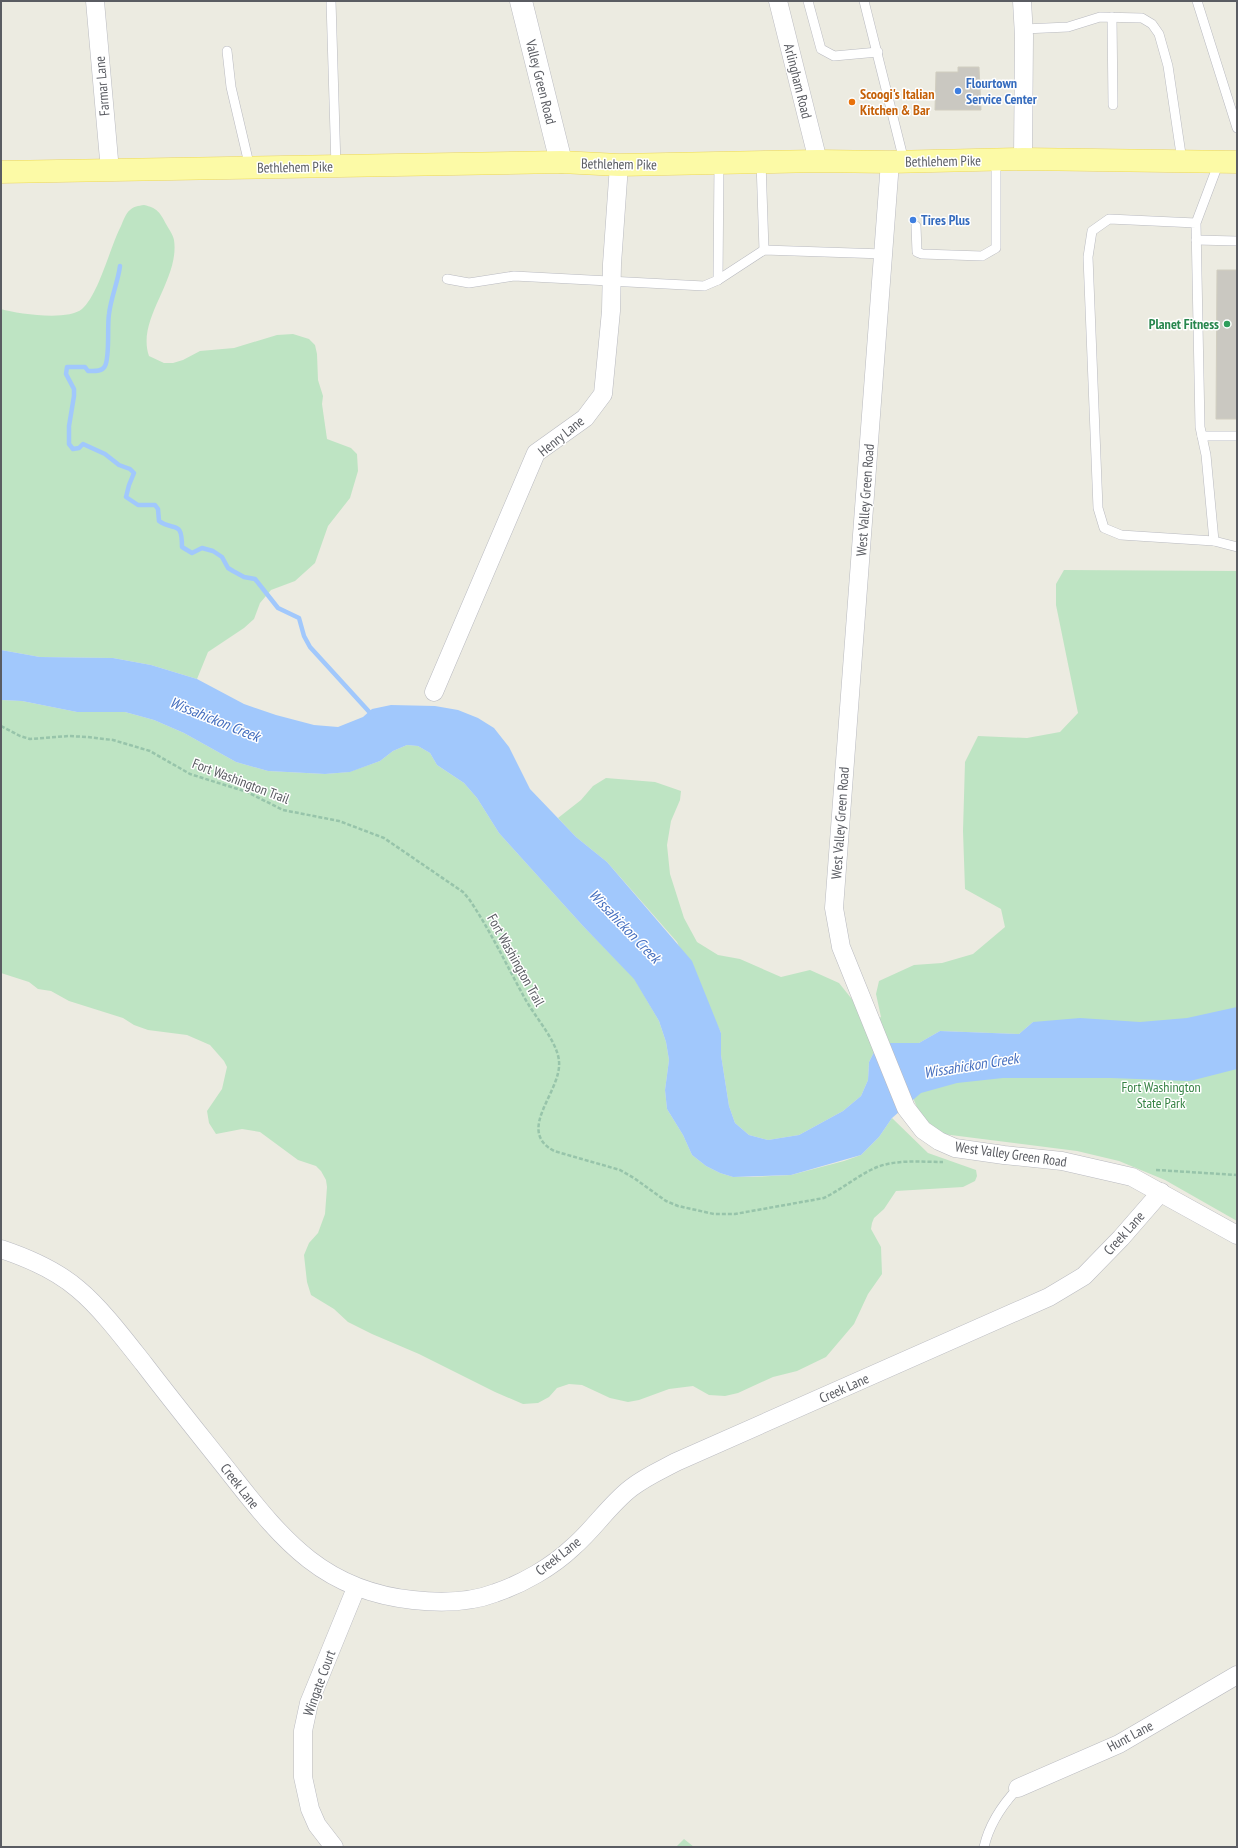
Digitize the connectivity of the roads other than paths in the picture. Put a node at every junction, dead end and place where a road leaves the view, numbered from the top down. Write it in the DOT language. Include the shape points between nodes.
graph roads {
  1 [pos="95,1"];
  2 [pos="331,1"];
  3 [pos="521,1"];
  4 [pos="778,1"];
  5 [pos="808,1"];
  6 [pos="864,1"];
  7 [pos="1022,1"];
  8 [pos="1197,1"];
  9 [pos="1112,17"];
  10 [pos="1024,28"];
  11 [pos="226,51"];
  12 [pos="878,52"];
  13 [pos="1113,105"];
  14 [pos="1237,128"];
  15 [pos="1024,159"];
  16 [pos="818,160"];
  17 [pos="996,160"];
  18 [pos="1182,161"];
  19 [pos="1228,161"];
  20 [pos="561,162"];
  21 [pos="761,162"];
  22 [pos="897,162"];
  23 [pos="719,163"];
  24 [pos="619,165"];
  25 [pos="336,166"];
  26 [pos="250,168"];
  27 [pos="110,171"];
  28 [pos="1,172"];
  29 [pos="1196,223"];
  30 [pos="916,226"];
  31 [pos="1196,240"];
  32 [pos="1237,241"];
  33 [pos="764,250"];
  34 [pos="884,254"];
  35 [pos="447,279"];
  36 [pos="612,280"];
  37 [pos="718,280"];
  38 [pos="1202,436"];
  39 [pos="1237,436"];
  40 [pos="1214,541"];
  41 [pos="1237,547"];
  42 [pos="434,692"];
  43 [pos="1160,1192"];
  44 [pos="1237,1235"];
  45 [pos="1,1249"];
  46 [pos="356,1588"];
  47 [pos="1237,1675"];
  48 [pos="1018,1788"];
  49 [pos="334,1847"];
  50 [pos="984,1847"];
  1 -- 27 [label="street, Farmar Lane"];
  2 -- 25 [label="lane"];
  3 -- 20 [label="street, Valley Green Road"];
  4 -- 16 [label="street, Arlingham Road"];
  5 -- 12 [label="lane" via="821,49 834,56"];
  6 -- 12 [label="lane"];
  7 -- 10 [label="street"];
  8 -- 14 [label="lane"];
  9 -- 10 [label="lane" via="1100,17 1068,28"];
  9 -- 13 [label="lane"];
  9 -- 18 [label="lane" via="1142,18 1152,24 1159,34 1168,66"];
  10 -- 15 [label="street"];
  11 -- 26 [label="lane" via="231,88"];
  12 -- 22 [label="lane"];
  15 -- 17 [label="main road, Bethlehem Pike"];
  15 -- 18 [label="main road, Bethlehem Pike"];
  16 -- 21 [label="main road, Bethlehem Pike"];
  16 -- 22 [label="main road, Bethlehem Pike"];
  17 -- 22 [label="main road, Bethlehem Pike"];
  17 -- 30 [label="lane" via="996,248 982,256 922,254 917,252"];
  18 -- 19 [label="main road, Bethlehem Pike"];
  19 -- 29 [label="lane"];
  20 -- 24 [label="main road, Bethlehem Pike"];
  20 -- 25 [label="main road, Bethlehem Pike"];
  21 -- 23 [label="main road, Bethlehem Pike"];
  21 -- 33 [label="lane"];
  22 -- 34 [label="street, West Valley Green Road"];
  23 -- 24 [label="main road, Bethlehem Pike"];
  23 -- 37 [label="lane"];
  24 -- 36 [label="street, Henry Lane"];
  25 -- 26 [label="main road, Bethlehem Pike"];
  26 -- 27 [label="main road, Bethlehem Pike"];
  27 -- 28 [label="main road, Bethlehem Pike"];
  29 -- 31 [label="lane"];
  29 -- 40 [label="lane" via="1109,219 1092,231 1088,257 1098,508 1104,528 1121,535"];
  31 -- 32 [label="lane"];
  31 -- 38 [label="lane"];
  33 -- 34 [label="lane"];
  33 -- 37 [label="lane"];
  34 -- 43 [label="street, West Valley Green Road" via="834,908 841,947 906,1108 923,1130 955,1148 1062,1161 1132,1177"];
  35 -- 36 [label="lane" via="459,283 514,276"];
  36 -- 37 [label="lane" via="704,286"];
  36 -- 42 [label="street, Henry Lane" via="603,394 585,418 536,453"];
  38 -- 39 [label="lane"];
  38 -- 40 [label="lane"];
  40 -- 41 [label="lane"];
  43 -- 44 [label="street, West Valley Green Road"];
  43 -- 46 [label="street, Creek Lane" via="1121,1238 1078,1280 1049,1297 642,1480 620,1498 573,1548 520,1583 493,1594 441,1602 396,1598"];
  45 -- 46 [label="street, Creek Lane" via="40,1265 77,1288 88,1298 281,1535 317,1566"];
  46 -- 49 [label="street, Wingate Court" via="308,1703 303,1731 303,1777 309,1803 317,1825"];
  47 -- 48 [label="street, Hunt Lane" via="1119,1744"];
  48 -- 50 [label="lane" via="994,1822"];
}
